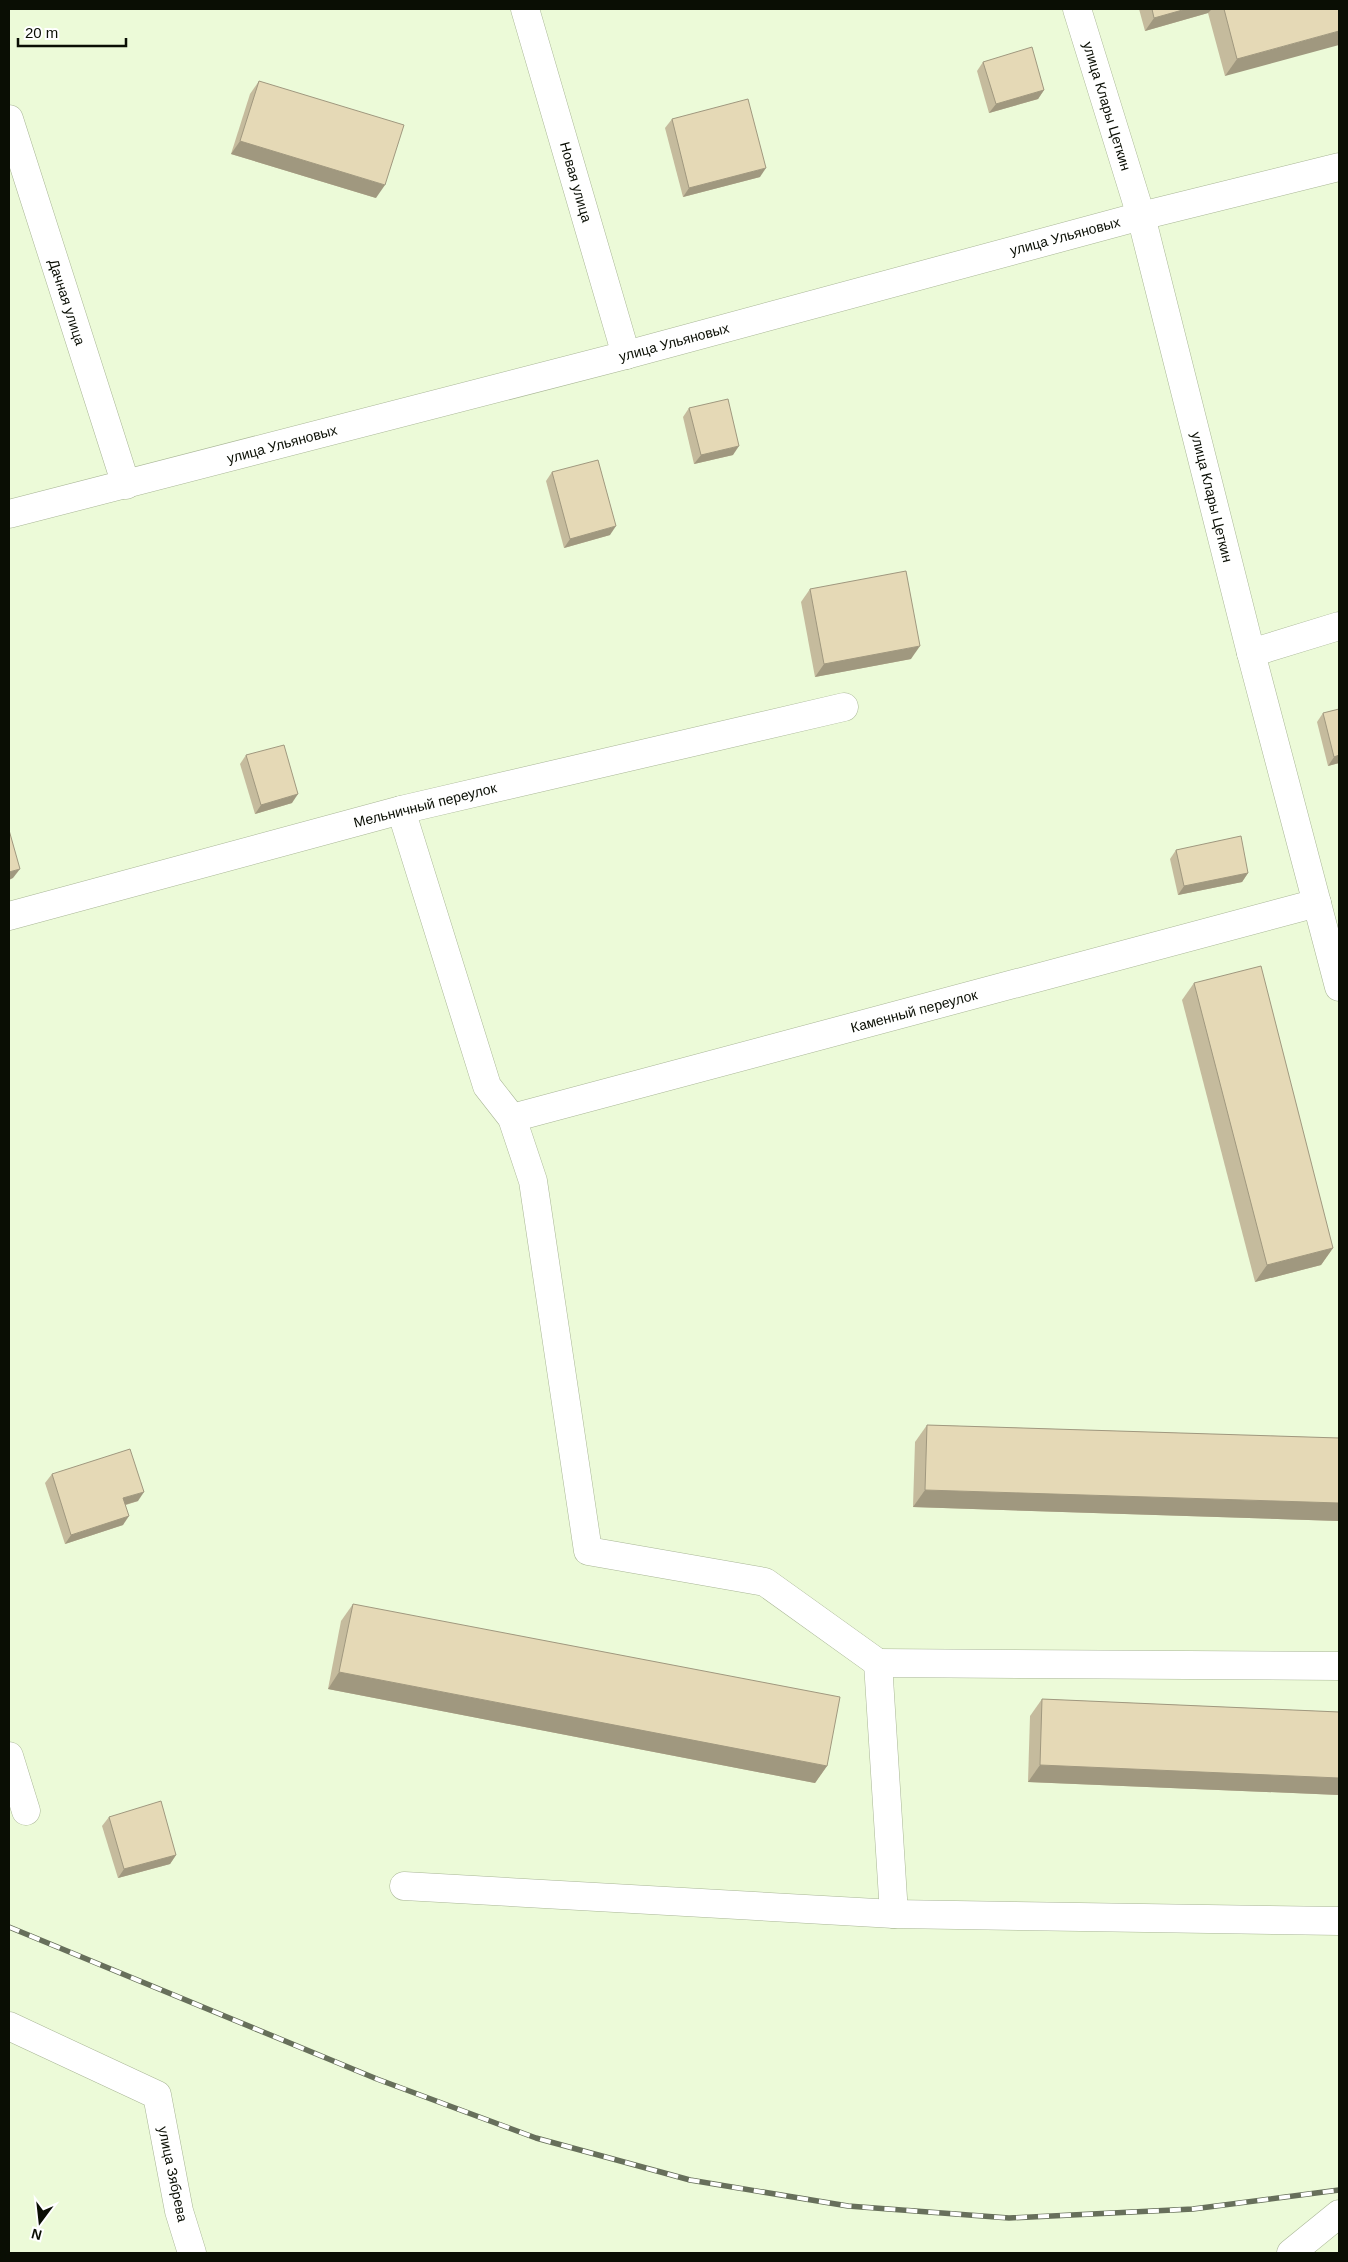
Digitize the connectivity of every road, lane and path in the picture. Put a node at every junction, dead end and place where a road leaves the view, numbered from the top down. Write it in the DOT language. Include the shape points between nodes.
graph roads {
  1 [pos="525,9"];
  2 [pos="1077,9"];
  3 [pos="9,119"];
  4 [pos="1339,167"];
  5 [pos="1141,216"];
  6 [pos="626,355"];
  7 [pos="126,484"];
  8 [pos="9,514"];
  9 [pos="1339,626"];
  10 [pos="1251,653"];
  11 [pos="844,707"];
  12 [pos="401,810"];
  13 [pos="1317,903"];
  14 [pos="9,916"];
  15 [pos="1339,987"];
  16 [pos="512,1118"];
  17 [pos="878,1663"];
  18 [pos="1339,1666"];
  19 [pos="9,1756"];
  20 [pos="26,1811"];
  21 [pos="404,1886"];
  22 [pos="894,1914"];
  23 [pos="1339,1921"];
  24 [pos="9,2026"];
  25 [pos="1339,2214"];
  26 [pos="192,2253"];
  27 [pos="1291,2253"];
  1 -- 6 [label="street, Новая улица"];
  2 -- 5 [label="street, улица Клары Цеткин"];
  3 -- 7 [label="street, Дачная улица"];
  4 -- 5 [label="street, улица Ульяновых"];
  5 -- 6 [label="street, улица Ульяновых"];
  5 -- 10 [label="street, улица Клары Цеткин"];
  6 -- 7 [label="street, улица Ульяновых"];
  7 -- 8 [label="street, улица Ульяновых"];
  9 -- 10 [label="street"];
  10 -- 13 [label="street, улица Клары Цеткин"];
  11 -- 12 [label="street, Мельничный переулок"];
  12 -- 14 [label="street, Мельничный переулок"];
  12 -- 16 [label="street" via="487,1086"];
  13 -- 15 [label="street, улица Клары Цеткин"];
  13 -- 16 [label="street, Каменный переулок"];
  16 -- 17 [label="street" via="533,1181 588,1551 765,1582"];
  17 -- 18 [label="street"];
  17 -- 22 [label="street"];
  19 -- 20 [label="street"];
  21 -- 22 [label="street"];
  22 -- 23 [label="street"];
  24 -- 26 [label="street, улица Зябрева" via="157,2095 179,2210"];
  25 -- 27 [label="street"];
}
